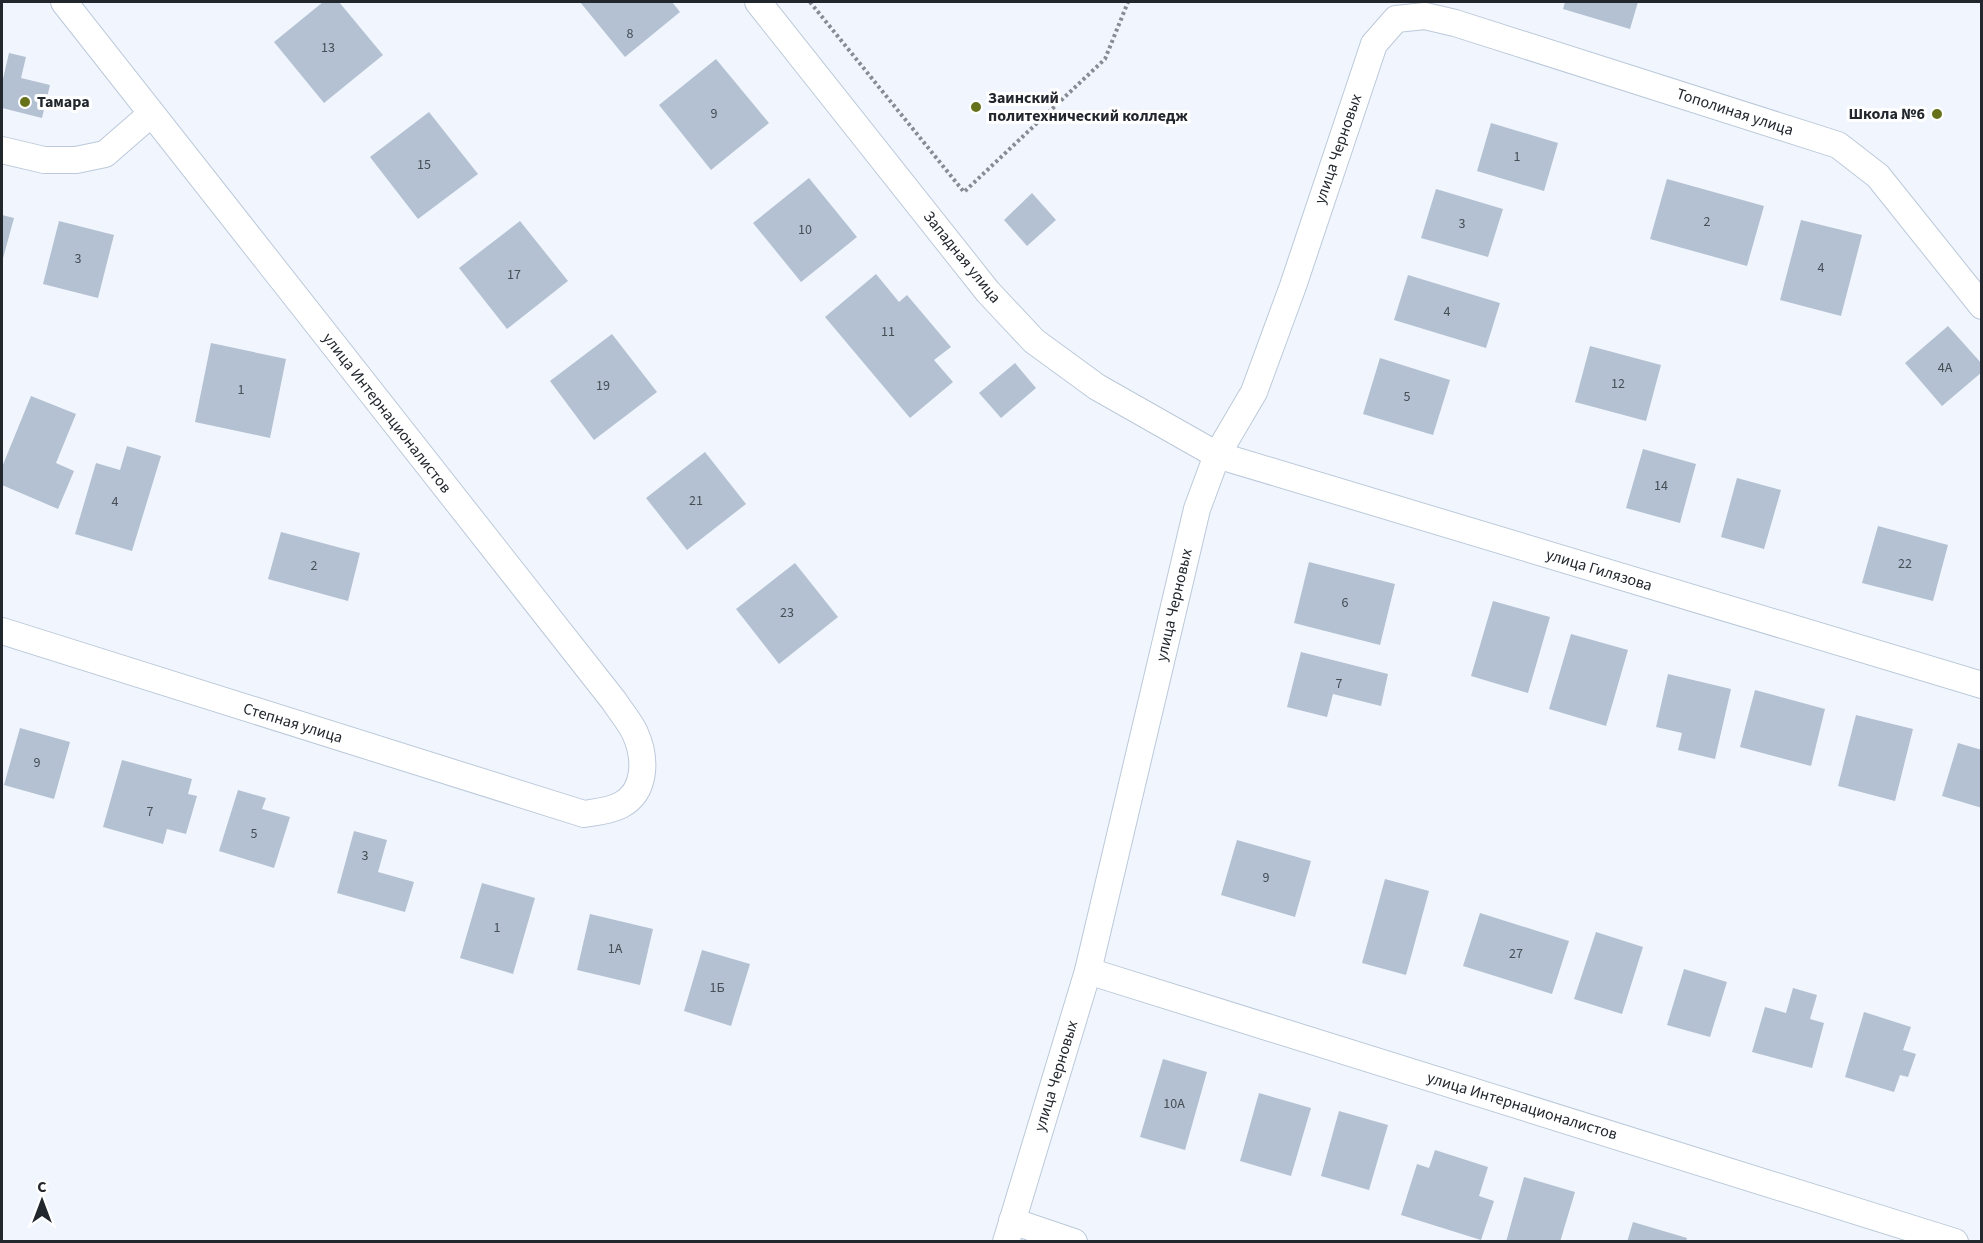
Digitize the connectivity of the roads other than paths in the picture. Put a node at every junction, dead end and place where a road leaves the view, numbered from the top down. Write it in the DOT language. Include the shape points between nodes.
graph roads {
  1 [pos="64,2"];
  2 [pos="758,2"];
  3 [pos="1425,16"];
  4 [pos="151,114"];
  5 [pos="2,150"];
  6 [pos="1982,306"];
  7 [pos="1217,454"];
  8 [pos="2,631"];
  9 [pos="1982,685"];
  10 [pos="584,814"];
  11 [pos="1088,971"];
  12 [pos="1009,1231"];
  13 [pos="1074,1242"];
  14 [pos="1955,1242"];
  1 -- 4 [label="street, улица Интернационалистов"];
  2 -- 7 [label="street, Западная улица" via="988,292 1034,341 1097,387"];
  3 -- 6 [label="street, Тополиная улица" via="1838,145 1878,176"];
  3 -- 7 [label="street, улица Черновых" via="1396,19 1374,44 1254,392"];
  4 -- 5 [label="street" via="105,154 76,160 44,160"];
  4 -- 10 [label="street, улица Интернационалистов" via="614,701 635,733 642,753 643,774 635,793 621,805"];
  7 -- 9 [label="street, улица Гилязова"];
  7 -- 11 [label="street, улица Черновых" via="1197,509"];
  8 -- 10 [label="street, Степная улица"];
  11 -- 12 [label="street, улица Черновых"];
  11 -- 14 [label="street, улица Интернационалистов"];
  12 -- 13 [label="street"];
}
